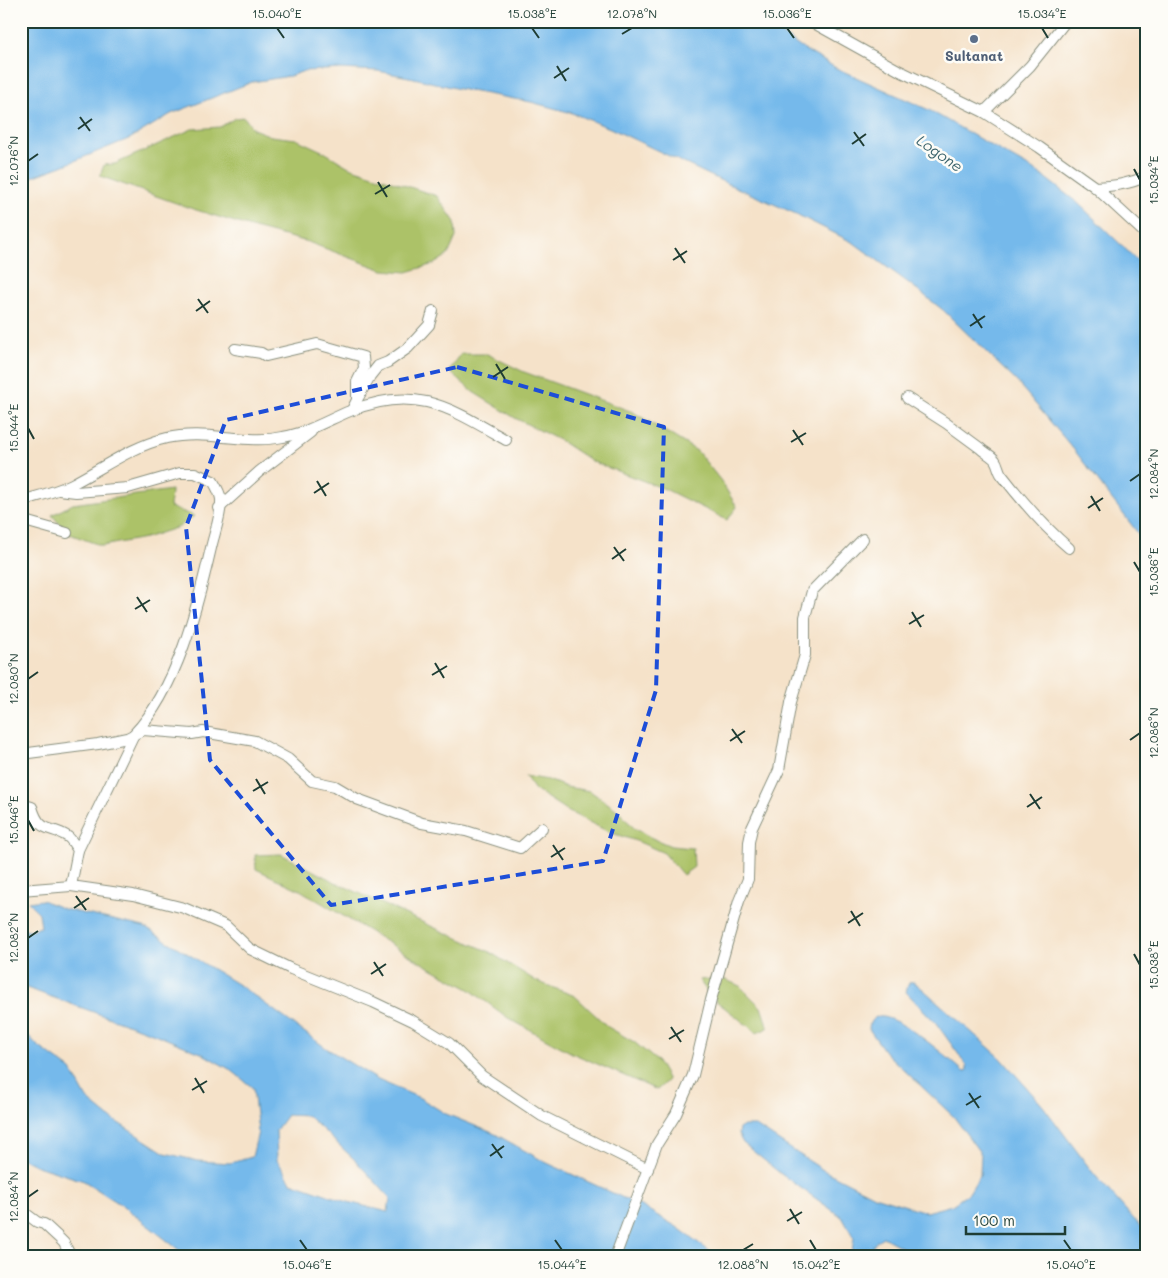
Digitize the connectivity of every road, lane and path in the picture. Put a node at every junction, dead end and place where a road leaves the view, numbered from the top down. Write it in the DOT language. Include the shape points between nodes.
graph roads {
  1 [pos="810,21"];
  2 [pos="1066,21"];
  3 [pos="984,112"];
  4 [pos="1147,176"];
  5 [pos="1095,187"];
  6 [pos="1147,235"];
  7 [pos="433,311"];
  8 [pos="236,349"];
  9 [pos="907,398"];
  10 [pos="357,400"];
  11 [pos="352,410"];
  12 [pos="317,426"];
  13 [pos="506,440"];
  14 [pos="60,490"];
  15 [pos="21,501"];
  16 [pos="219,508"];
  17 [pos="21,520"];
  18 [pos="67,532"];
  19 [pos="863,539"];
  20 [pos="1069,548"];
  21 [pos="134,734"];
  22 [pos="21,754"];
  23 [pos="21,804"];
  24 [pos="542,828"];
  25 [pos="78,850"];
  26 [pos="71,886"];
  27 [pos="21,890"];
  28 [pos="648,1169"];
  29 [pos="21,1210"];
  30 [pos="71,1257"];
  31 [pos="615,1257"];
  1 -- 3 [label="street"];
  2 -- 3 [label="street" via="1030,66"];
  3 -- 5 [label="street"];
  4 -- 5 [label="street" via="1133,183"];
  5 -- 6 [label="street"];
  7 -- 10 [label="street" via="429,325 408,348 378,366"];
  8 -- 10 [label="street" via="266,356 317,344 363,356 364,368 358,382"];
  9 -- 20 [label="street" via="993,457 999,472 1020,499"];
  10 -- 11 [label="street"];
  11 -- 12 [label="street"];
  11 -- 13 [label="street" via="394,400 423,400 450,409"];
  12 -- 14 [label="street" via="282,438 200,434 167,438 136,448"];
  12 -- 16 [label="street"];
  14 -- 15 [label="street"];
  14 -- 16 [label="street" via="128,488 180,473 194,473 213,481 221,498"];
  16 -- 21 [label="street" via="201,591 187,634 159,699"];
  17 -- 18 [label="street"];
  19 -- 28 [label="street" via="812,592 805,617 805,655 791,702 779,770 752,828 748,879 711,1000 693,1075 676,1114 657,1144"];
  21 -- 22 [label="street" via="98,744"];
  21 -- 24 [label="street" via="143,730 203,732 255,741 288,759 312,781 335,786 356,799 422,823 466,831 520,848"];
  21 -- 25 [label="street"];
  23 -- 25 [label="street" via="32,807 35,818 44,828 68,837"];
  25 -- 26 [label="street"];
  26 -- 27 [label="street"];
  26 -- 28 [label="street" via="133,895 184,908 226,926 250,949 413,1021 449,1043 482,1076 542,1116"];
  28 -- 31 [label="street"];
  29 -- 30 [label="street" via="44,1224 64,1244"];
}
